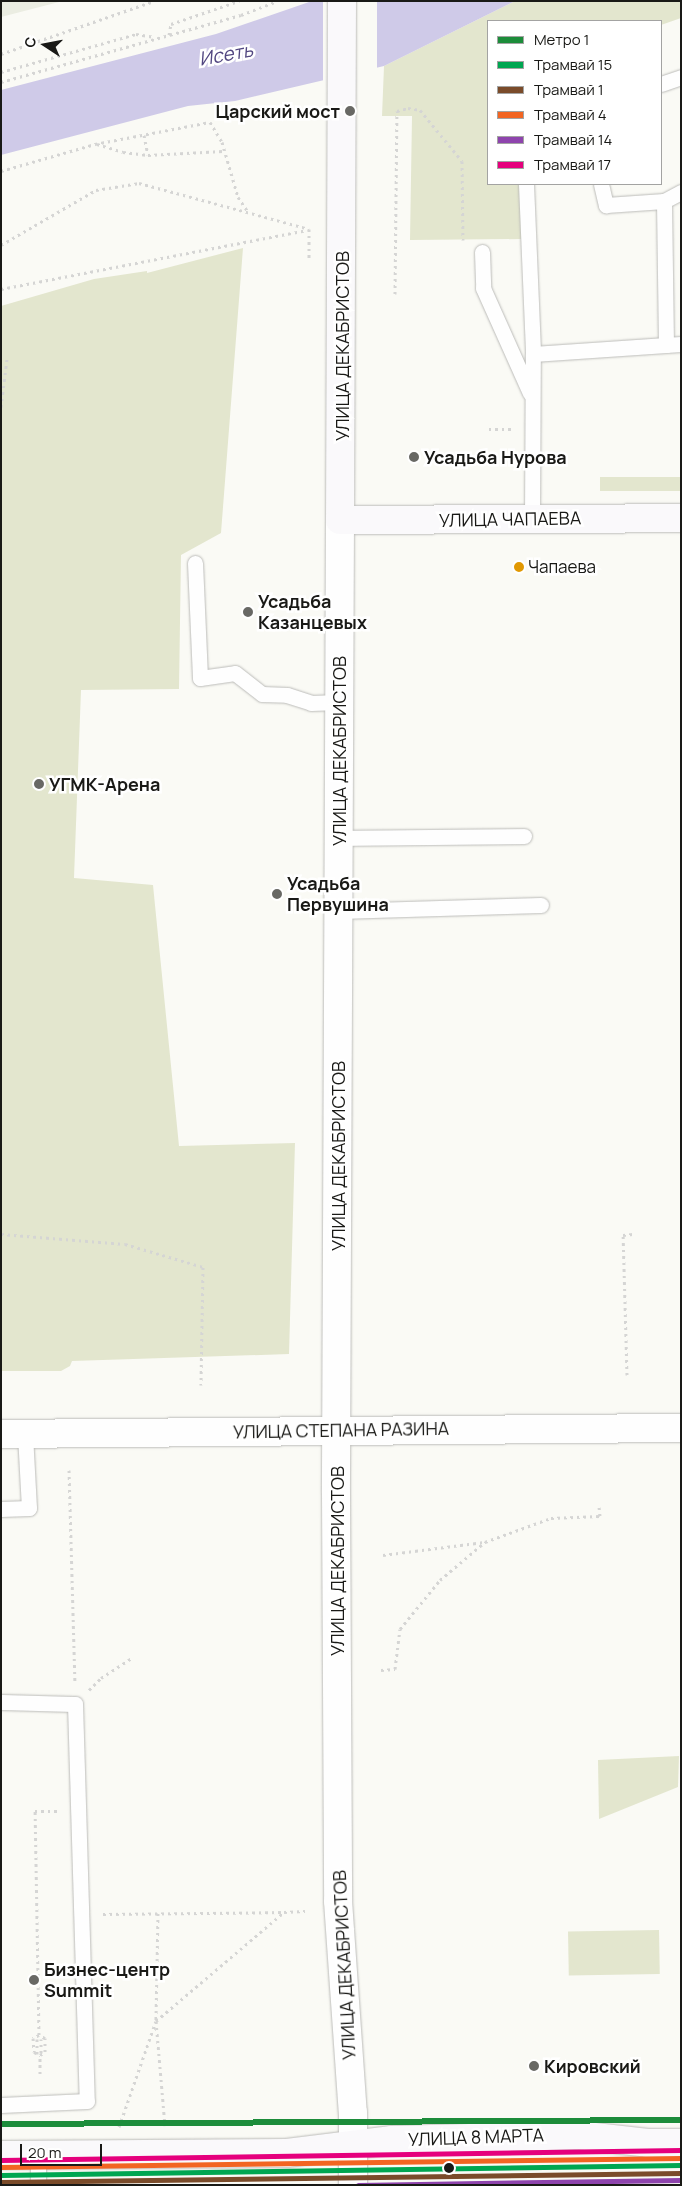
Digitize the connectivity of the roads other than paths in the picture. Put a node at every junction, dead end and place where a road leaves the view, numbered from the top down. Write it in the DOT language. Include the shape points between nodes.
graph roads {
  1 [pos="342,1"];
  2 [pos="681,77"];
  3 [pos="662,84"];
  4 [pos="526,185"];
  5 [pos="601,185"];
  6 [pos="681,192"];
  7 [pos="664,201"];
  8 [pos="482,252"];
  9 [pos="673,344"];
  10 [pos="533,354"];
  11 [pos="533,399"];
  12 [pos="681,518"];
  13 [pos="532,519"];
  14 [pos="340,520"];
  15 [pos="195,563"];
  16 [pos="340,702"];
  17 [pos="524,836"];
  18 [pos="339,838"];
  19 [pos="541,905"];
  20 [pos="338,910"];
  21 [pos="681,1428"];
  22 [pos="336,1431"];
  23 [pos="13,1433"];
  24 [pos="1,1509"];
  25 [pos="1,1702"];
  26 [pos="1,2105"];
  27 [pos="681,2143"];
  28 [pos="353,2145"];
  29 [pos="1,2155"];
  30 [pos="38,2155"];
  31 [pos="38,2185"];
  32 [pos="352,2185"];
  1 -- 14 [label="main road, УЛИЦА ДЕКАБРИСТОВ"];
  2 -- 3 [label="lane"];
  4 -- 10 [label="lane"];
  5 -- 7 [label="lane" via="606,205"];
  6 -- 7 [label="lane"];
  7 -- 9 [label="lane"];
  8 -- 11 [label="lane" via="483,288"];
  9 -- 10 [label="lane"];
  10 -- 11 [label="lane"];
  11 -- 13 [label="lane"];
  12 -- 13 [label="main road, УЛИЦА ЧАПАЕВА"];
  13 -- 14 [label="main road, УЛИЦА ЧАПАЕВА"];
  14 -- 16 [label="street, УЛИЦА ДЕКАБРИСТОВ"];
  15 -- 16 [label="lane" via="200,678 236,673 262,694 287,695 312,703"];
  16 -- 18 [label="street, УЛИЦА ДЕКАБРИСТОВ"];
  17 -- 18 [label="lane"];
  18 -- 20 [label="street, УЛИЦА ДЕКАБРИСТОВ"];
  19 -- 20 [label="lane"];
  20 -- 22 [label="street, УЛИЦА ДЕКАБРИСТОВ"];
  21 -- 22 [label="street, УЛИЦА СТЕПАНА РАЗИНА"];
  22 -- 23 [label="street, УЛИЦА СТЕПАНА РАЗИНА"];
  22 -- 28 [label="street, УЛИЦА ДЕКАБРИСТОВ" via="338,1901"];
  23 -- 24 [label="lane" via="29,1508"];
  25 -- 26 [label="lane" via="75,1704 87,2102"];
  27 -- 28 [label="main road, УЛИЦА 8 МАРТА" via="648,2143 577,2134 392,2140"];
  28 -- 30 [label="main road, УЛИЦА 8 МАРТА" via="287,2153"];
  28 -- 32 [label="street, УЛИЦА ДЕКАБРИСТОВ"];
  29 -- 30 [label="main road, УЛИЦА 8 МАРТА"];
  30 -- 31 [label="lane"];
}
